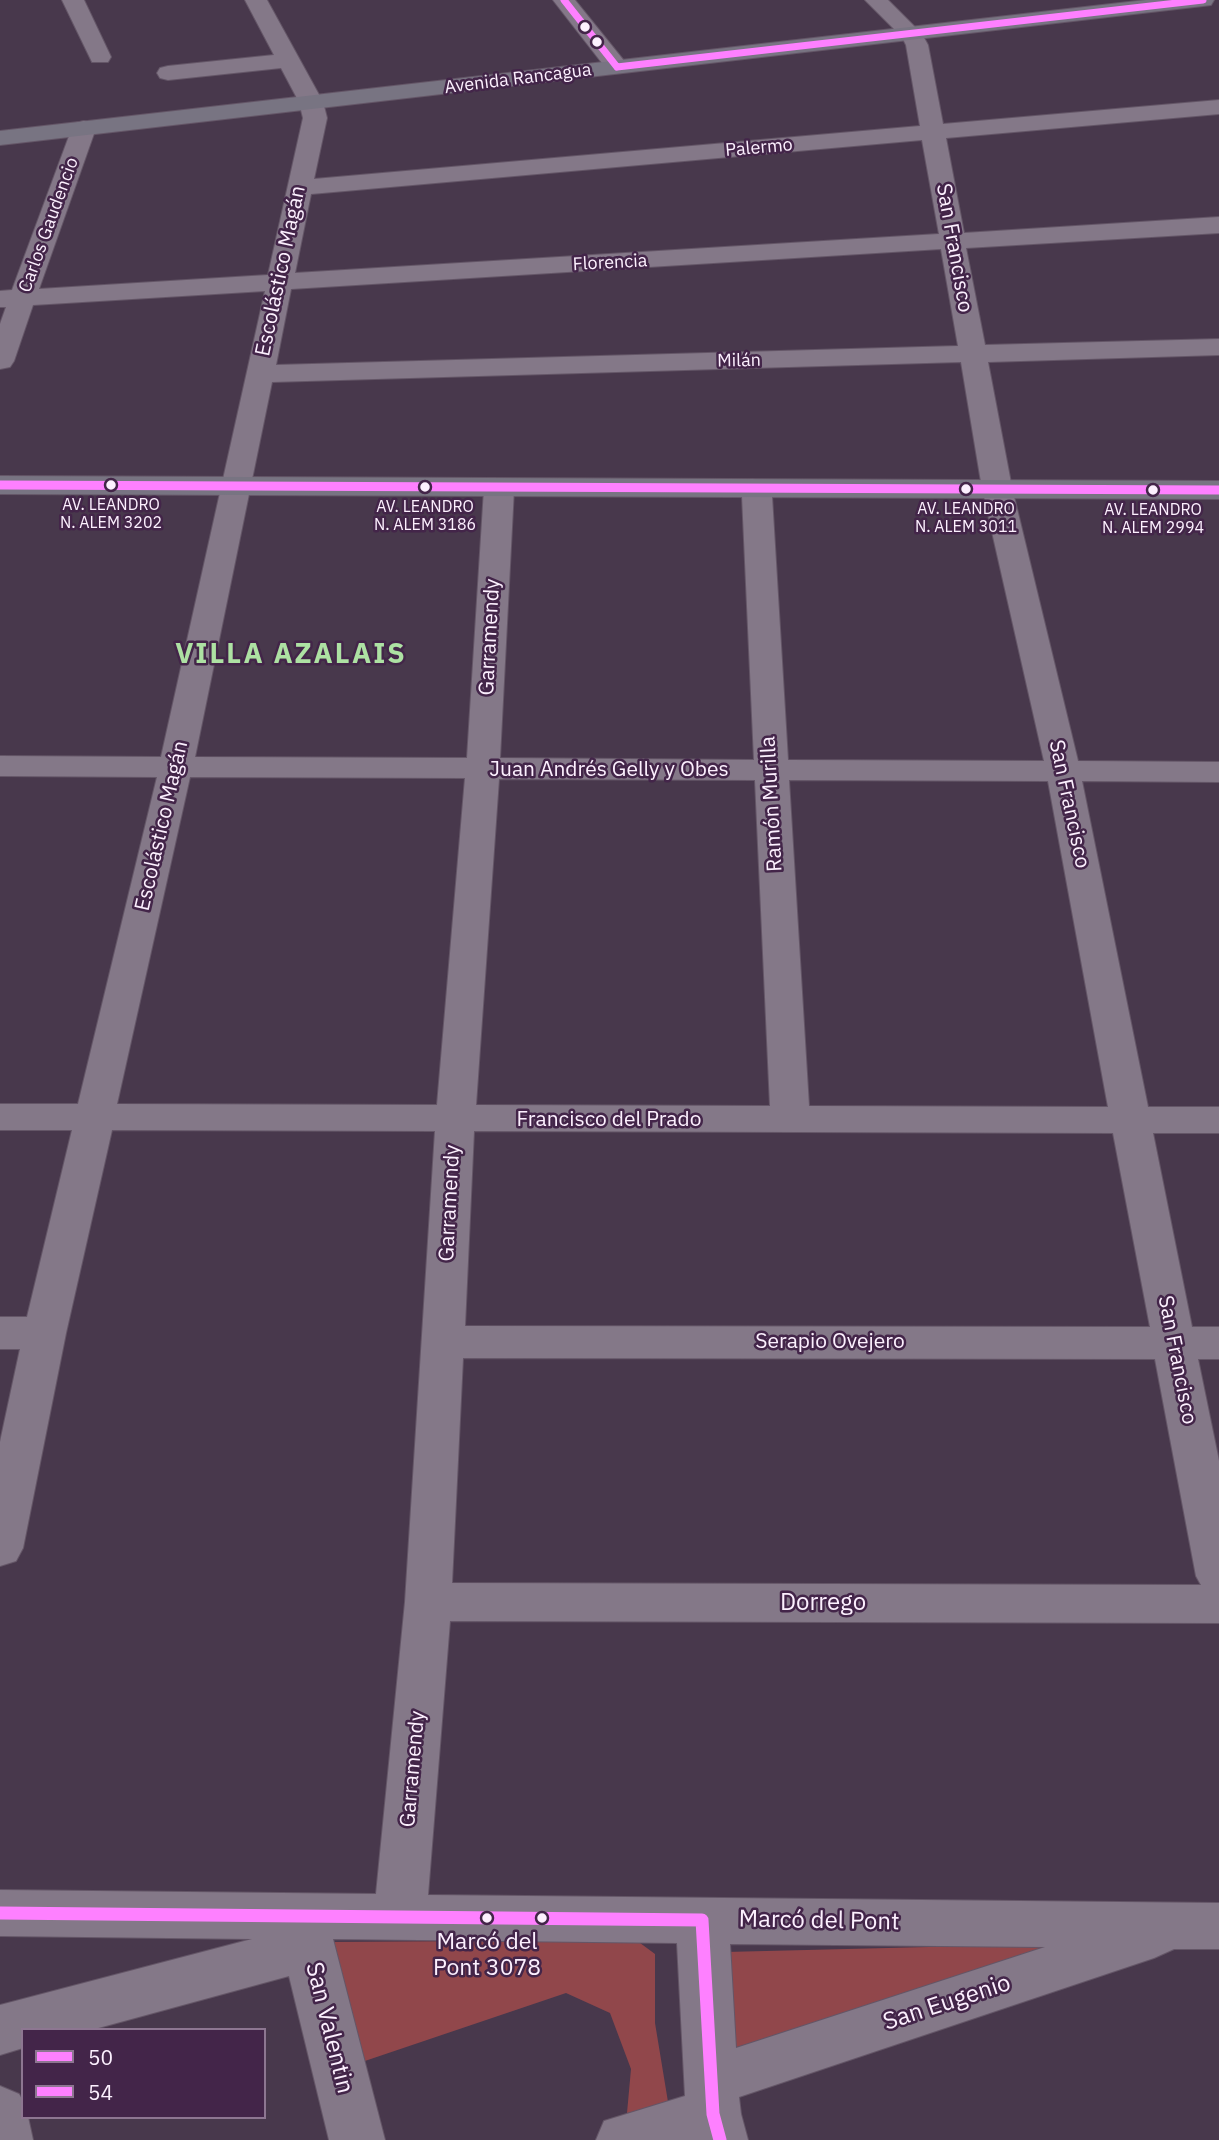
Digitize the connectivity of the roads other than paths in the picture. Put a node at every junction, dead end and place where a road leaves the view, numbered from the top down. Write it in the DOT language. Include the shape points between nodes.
graph roads {
  1 [pos="73,0"];
  2 [pos="256,0"];
  3 [pos="564,0"];
  4 [pos="876,0"];
  5 [pos="1193,1"];
  6 [pos="911,34"];
  7 [pos="100,57"];
  8 [pos="290,60"];
  9 [pos="617,67"];
  10 [pos="168,73"];
  11 [pos="312,102"];
  12 [pos="1219,107"];
  13 [pos="84,128"];
  14 [pos="933,133"];
  15 [pos="0,138"];
  16 [pos="299,188"];
  17 [pos="1219,225"];
  18 [pos="954,242"];
  19 [pos="278,282"];
  20 [pos="12,298"];
  21 [pos="1219,347"];
  22 [pos="972,355"];
  23 [pos="0,361"];
  24 [pos="258,374"];
  25 [pos="0,485"];
  26 [pos="235,487"];
  27 [pos="752,488"];
  28 [pos="998,488"];
  29 [pos="499,489"];
  30 [pos="1219,490"];
  31 [pos="0,766"];
  32 [pos="176,766"];
  33 [pos="483,770"];
  34 [pos="770,770"];
  35 [pos="1063,771"];
  36 [pos="1219,772"];
  37 [pos="0,1117"];
  38 [pos="94,1117"];
  39 [pos="455,1119"];
  40 [pos="790,1120"];
  41 [pos="1132,1120"];
  42 [pos="1219,1121"];
  43 [pos="0,1333"];
  44 [pos="44,1333"];
  45 [pos="442,1342"];
  46 [pos="1219,1342"];
  47 [pos="1174,1343"];
  48 [pos="0,1548"];
  49 [pos="1219,1576"];
  50 [pos="428,1602"];
  51 [pos="1219,1604"];
  52 [pos="0,1913"];
  53 [pos="400,1917"];
  54 [pos="702,1920"];
  55 [pos="1201,1926"];
  56 [pos="305,1932"];
  57 [pos="0,2030"];
  58 [pos="0,2112"];
  59 [pos="715,2112"];
  60 [pos="5,2140"];
  61 [pos="357,2140"];
  62 [pos="624,2140"];
  1 -- 7 [label="street"];
  2 -- 8 [label="street"];
  3 -- 9 [label="street"];
  4 -- 6 [label="street"];
  5 -- 6 [label="main road, Avenida Rancagua"];
  6 -- 9 [label="main road, Avenida Rancagua"];
  6 -- 14 [label="street, San Francisco"];
  8 -- 10 [label="street"];
  8 -- 11 [label="street"];
  9 -- 11 [label="main road, Avenida Rancagua"];
  11 -- 13 [label="main road, Avenida Rancagua"];
  11 -- 16 [label="street, Escolástico Magán" via="315,118"];
  12 -- 14 [label="street, Palermo"];
  13 -- 15 [label="main road, Avenida Rancagua"];
  13 -- 20 [label="street, Carlos Gaudencio"];
  14 -- 16 [label="street, Palermo"];
  14 -- 18 [label="street, San Francisco"];
  16 -- 19 [label="street, Escolástico Magán"];
  17 -- 18 [label="street, Florencia"];
  18 -- 19 [label="street, Florencia"];
  18 -- 22 [label="street, San Francisco"];
  19 -- 20 [label="street, Florencia"];
  19 -- 24 [label="street, Escolástico Magán"];
  20 -- 23 [label="street, Carlos Gaudencio"];
  21 -- 22 [label="street, Milán"];
  22 -- 24 [label="street, Milán"];
  22 -- 28 [label="street, San Francisco"];
  24 -- 26 [label="street, Escolástico Magán"];
  25 -- 26 [label="main road"];
  26 -- 29 [label="main road"];
  26 -- 32 [label="street, Escolástico Magán"];
  27 -- 28 [label="main road"];
  27 -- 29 [label="main road"];
  27 -- 34 [label="street, Ramón Murilla" via="757,496"];
  28 -- 30 [label="main road"];
  28 -- 35 [label="street, San Francisco"];
  29 -- 33 [label="street, Garramendy"];
  31 -- 32 [label="street, Juan Andrés Gelly y Obes"];
  32 -- 33 [label="street, Juan Andrés Gelly y Obes"];
  32 -- 38 [label="street, Escolástico Magán"];
  33 -- 34 [label="street, Juan Andrés Gelly y Obes"];
  33 -- 39 [label="street, Garramendy"];
  34 -- 35 [label="street, Juan Andrés Gelly y Obes"];
  34 -- 40 [label="street, Ramón Murilla"];
  35 -- 36 [label="street, Juan Andrés Gelly y Obes"];
  35 -- 41 [label="street, San Francisco"];
  37 -- 38 [label="street, Francisco del Prado"];
  38 -- 39 [label="street, Francisco del Prado"];
  38 -- 44 [label="street, Escolástico Magán"];
  39 -- 40 [label="street, Francisco del Prado"];
  39 -- 45 [label="street, Garramendy"];
  40 -- 41 [label="street, Francisco del Prado"];
  41 -- 42 [label="street, Francisco del Prado"];
  41 -- 47 [label="street, San Francisco"];
  43 -- 44 [label="street"];
  44 -- 48 [label="street, Escolástico Magán"];
  45 -- 47 [label="street, Serapio Ovejero"];
  45 -- 50 [label="street, Garramendy"];
  46 -- 47 [label="street, Serapio Ovejero"];
  47 -- 49 [label="street, San Francisco"];
  50 -- 51 [label="street, Dorrego"];
  50 -- 53 [label="street, Garramendy"];
  52 -- 56 [label="street, Marcó del Pont"];
  53 -- 54 [label="street, Marcó del Pont"];
  53 -- 56 [label="street, Marcó del Pont"];
  54 -- 55 [label="street, Marcó del Pont"];
  54 -- 59 [label="street"];
  55 -- 59 [label="street, San Eugenio"];
  56 -- 57 [label="street"];
  56 -- 61 [label="street, San Valentin"];
  58 -- 60 [label="street"];
  59 -- 62 [label="street, San Eugenio"];
}
